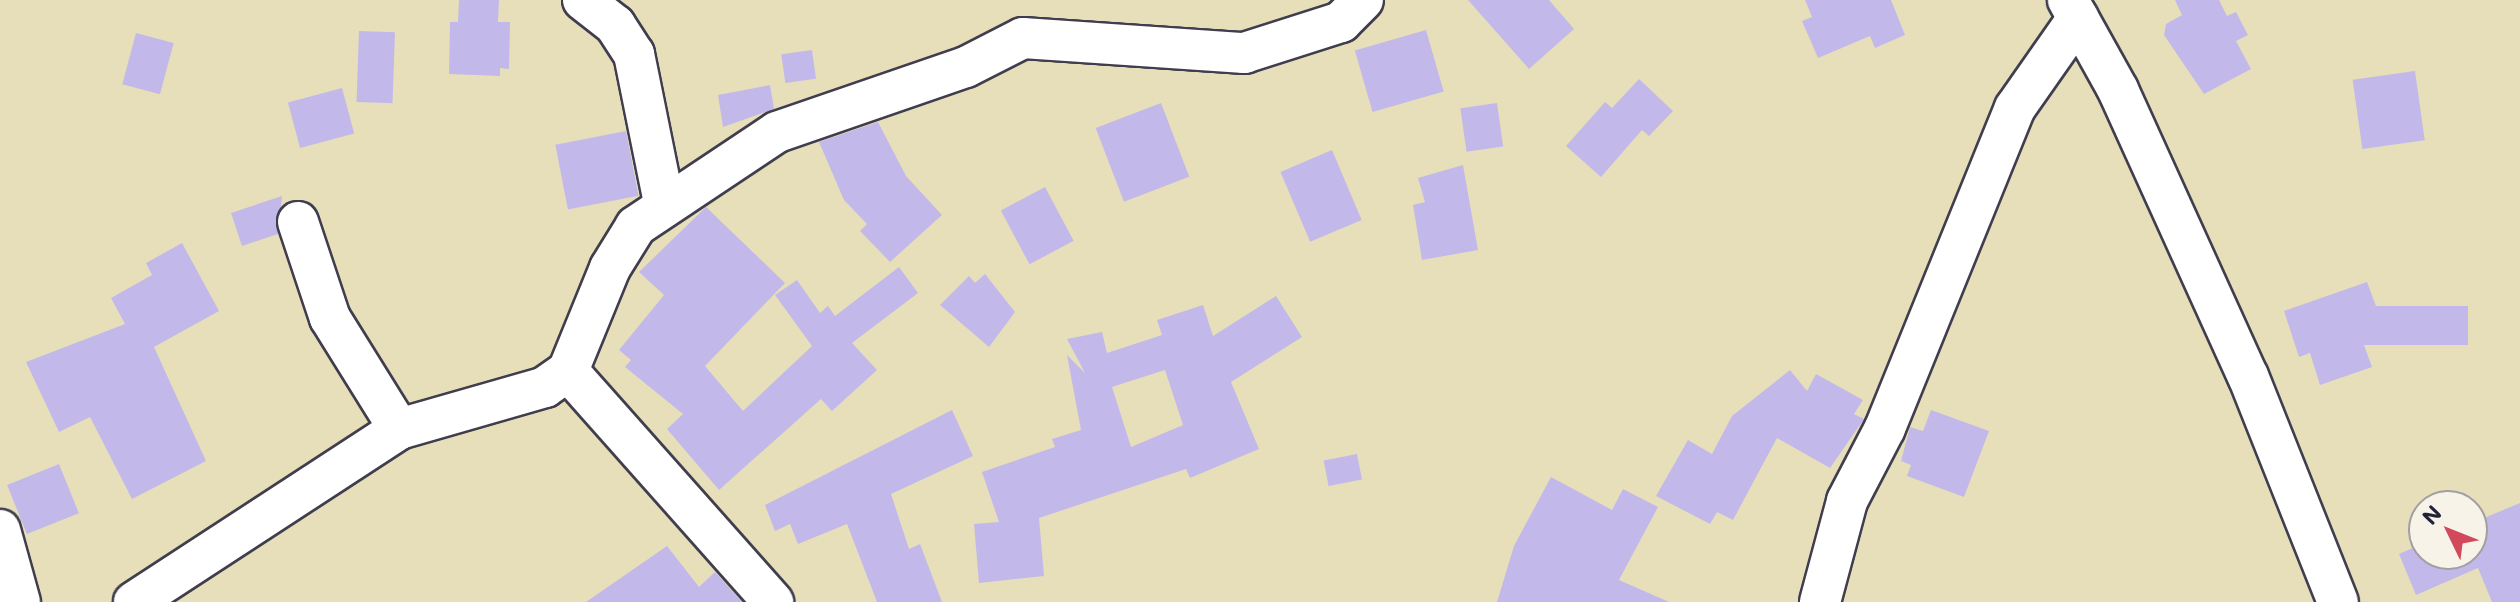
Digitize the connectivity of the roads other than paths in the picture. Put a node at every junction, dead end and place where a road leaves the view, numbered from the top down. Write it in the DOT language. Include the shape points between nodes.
graph roads {
  1 [pos="583,0"];
  2 [pos="1363,0"];
  3 [pos="2073,9"];
  4 [pos="664,203"];
  5 [pos="298,222"];
  6 [pos="568,371"];
  7 [pos="399,429"];
  8 [pos="0,530"];
  9 [pos="20,602"];
  10 [pos="134,602"];
  11 [pos="773,602"];
  12 [pos="1820,602"];
  13 [pos="2338,602"];
  1 -- 4 [label="street" via="615,25 634,54"];
  2 -- 4 [label="street" via="1341,22 1244,53 1023,38 966,67 777,132"];
  3 -- 12 [label="street" via="2015,108 1885,428 1847,501"];
  3 -- 13 [label="street" via="2248,376"];
  4 -- 6 [label="street" via="636,226 610,268 581,355"];
  5 -- 7 [label="street" via="330,318"];
  6 -- 7 [label="street" via="545,387"];
  6 -- 11 [label="street"];
  7 -- 10 [label="street"];
  8 -- 9 [label="street"];
}
